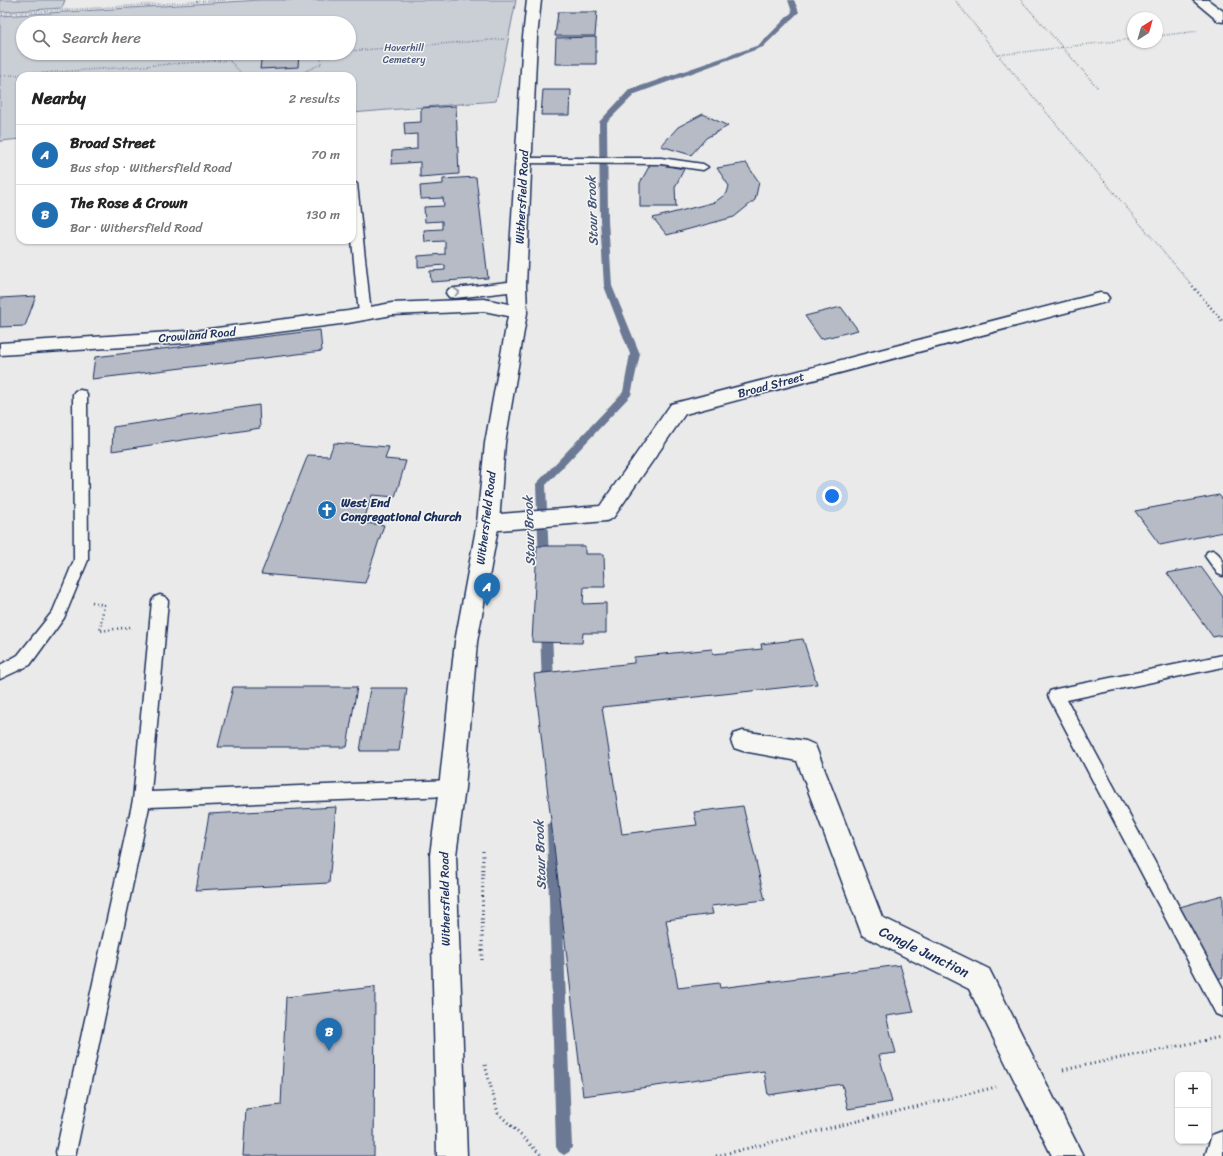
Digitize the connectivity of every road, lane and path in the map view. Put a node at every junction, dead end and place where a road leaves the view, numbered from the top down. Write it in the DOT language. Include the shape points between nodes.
graph roads {
  1 [pos="226,0"];
  2 [pos="534,0"];
  3 [pos="955,0"];
  4 [pos="1021,0"];
  5 [pos="1200,0"];
  6 [pos="0,14"];
  7 [pos="1223,18"];
  8 [pos="1201,31"];
  9 [pos="1163,35"];
  10 [pos="530,37"];
  11 [pos="1127,40"];
  12 [pos="1063,47"];
  13 [pos="356,50"];
  14 [pos="998,55"];
  15 [pos="229,60"];
  16 [pos="321,60"];
  17 [pos="57,72"];
  18 [pos="240,72"];
  19 [pos="303,72"];
  20 [pos="16,75"];
  21 [pos="0,76"];
  22 [pos="1098,88"];
  23 [pos="524,161"];
  24 [pos="703,167"];
  25 [pos="356,224"];
  26 [pos="517,286"];
  27 [pos="1100,298"];
  28 [pos="392,309"];
  29 [pos="518,313"];
  30 [pos="365,314"];
  31 [pos="1223,322"];
  32 [pos="0,349"];
  33 [pos="80,394"];
  34 [pos="488,523"];
  35 [pos="1212,556"];
  36 [pos="1223,570"];
  37 [pos="67,596"];
  38 [pos="160,601"];
  39 [pos="158,624"];
  40 [pos="1223,660"];
  41 [pos="0,672"];
  42 [pos="743,741"];
  43 [pos="452,788"];
  44 [pos="142,800"];
  45 [pos="483,849"];
  46 [pos="482,965"];
  47 [pos="1223,1007"];
  48 [pos="1223,1037"];
  49 [pos="485,1064"];
  50 [pos="1029,1078"];
  51 [pos="1223,1146"];
  52 [pos="66,1152"];
  53 [pos="452,1156"];
  54 [pos="542,1156"];
  55 [pos="716,1156"];
  56 [pos="1068,1156"];
  57 [pos="1220,1156"];
  1 -- 6 [label="path"];
  2 -- 10 [label="street, Withersfield Road"];
  3 -- 14 [label="path"];
  4 -- 12 [label="path"];
  5 -- 7 [label="street"];
  8 -- 9 [label="path"];
  10 -- 13 [label="path"];
  10 -- 23 [label="street, Withersfield Road"];
  11 -- 12 [label="path"];
  12 -- 14 [label="path"];
  12 -- 22 [label="path"];
  14 -- 31 [label="path"];
  15 -- 17 [label="path"];
  15 -- 18 [label="path"];
  16 -- 19 [label="path" via="321,64"];
  20 -- 21 [label="path"];
  23 -- 24 [label="lane" via="646,161"];
  23 -- 26 [label="street, Withersfield Road"];
  25 -- 30 [label="lane"];
  28 -- 26 [label="street, Crowland Road, one-way" via="449,293"];
  26 -- 29 [label="street, Withersfield Road"];
  27 -- 34 [label="street, Broad Street" via="678,409 606,513"];
  28 -- 29 [label="street, Crowland Road" via="484,305"];
  28 -- 30 [label="street, Crowland Road"];
  29 -- 34 [label="street, Withersfield Road" via="495,443"];
  30 -- 32 [label="street, Crowland Road" via="201,336"];
  33 -- 37 [label="lane" via="81,560"];
  34 -- 43 [label="street, Withersfield Road" via="466,642"];
  35 -- 36 [label="lane"];
  37 -- 39 [label="path" via="104,605 100,631"];
  37 -- 41 [label="lane" via="59,614 24,660"];
  38 -- 39 [label="lane"];
  39 -- 44 [label="lane"];
  40 -- 47 [label="lane" via="1056,696"];
  42 -- 50 [label="street, Cangle Junction" via="806,752 872,926 979,979"];
  43 -- 44 [label="lane"];
  43 -- 53 [label="street, Withersfield Road" via="443,855"];
  44 -- 52 [label="lane"];
  45 -- 46 [label="path"];
  48 -- 50 [label="path"];
  49 -- 54 [label="path" via="498,1113"];
  50 -- 55 [label="path"];
  50 -- 56 [label="street, Cangle Junction"];
  51 -- 57 [label="street"];
}
